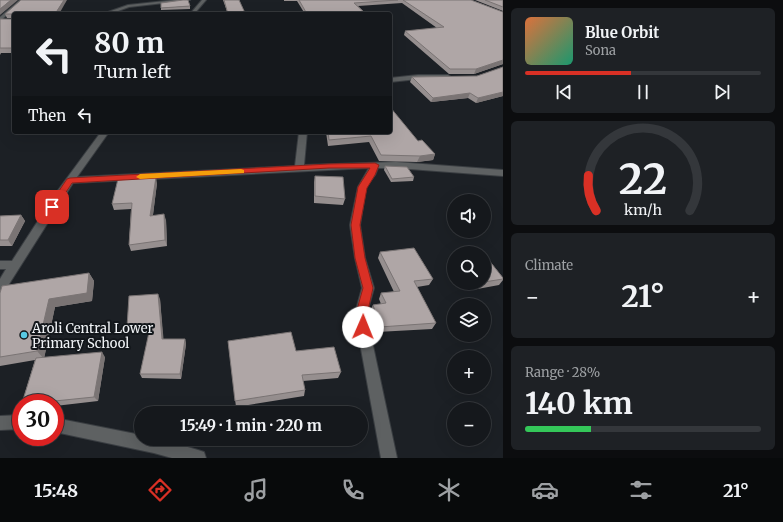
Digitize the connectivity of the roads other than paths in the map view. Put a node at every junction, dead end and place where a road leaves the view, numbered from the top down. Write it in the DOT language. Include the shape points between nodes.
graph roads {
  1 [pos="22,0"];
  2 [pos="188,0"];
  3 [pos="204,0"];
  4 [pos="112,12"];
  5 [pos="194,12"];
  6 [pos="0,20"];
  7 [pos="7,21"];
  8 [pos="454,77"];
  9 [pos="392,80"];
  10 [pos="104,134"];
  11 [pos="303,134"];
  12 [pos="375,165"];
  13 [pos="299,168"];
  14 [pos="503,173"];
  15 [pos="70,180"];
  16 [pos="0,265"];
  17 [pos="15,265"];
  18 [pos="0,289"];
  19 [pos="12,422"];
  20 [pos="0,423"];
  21 [pos="64,427"];
  22 [pos="198,458"];
  23 [pos="389,458"];
  1 -- 6 [label="street"];
  2 -- 4 [label="street" via="128,6"];
  3 -- 5 [label="street"];
  6 -- 7 [label="street"];
  8 -- 9 [label="street"];
  10 -- 15 [label="street"];
  11 -- 13 [label="street"];
  12 -- 13 [label="street"];
  12 -- 14 [label="street"];
  12 -- 23 [label="street" via="362,187 355,225 368,288 363,306 363,327"];
  13 -- 15 [label="street"];
  15 -- 17 [label="street"];
  16 -- 17 [label="street"];
  17 -- 18 [label="street"];
  19 -- 20 [label="street"];
  21 -- 22 [label="street" via="154,445"];
}
